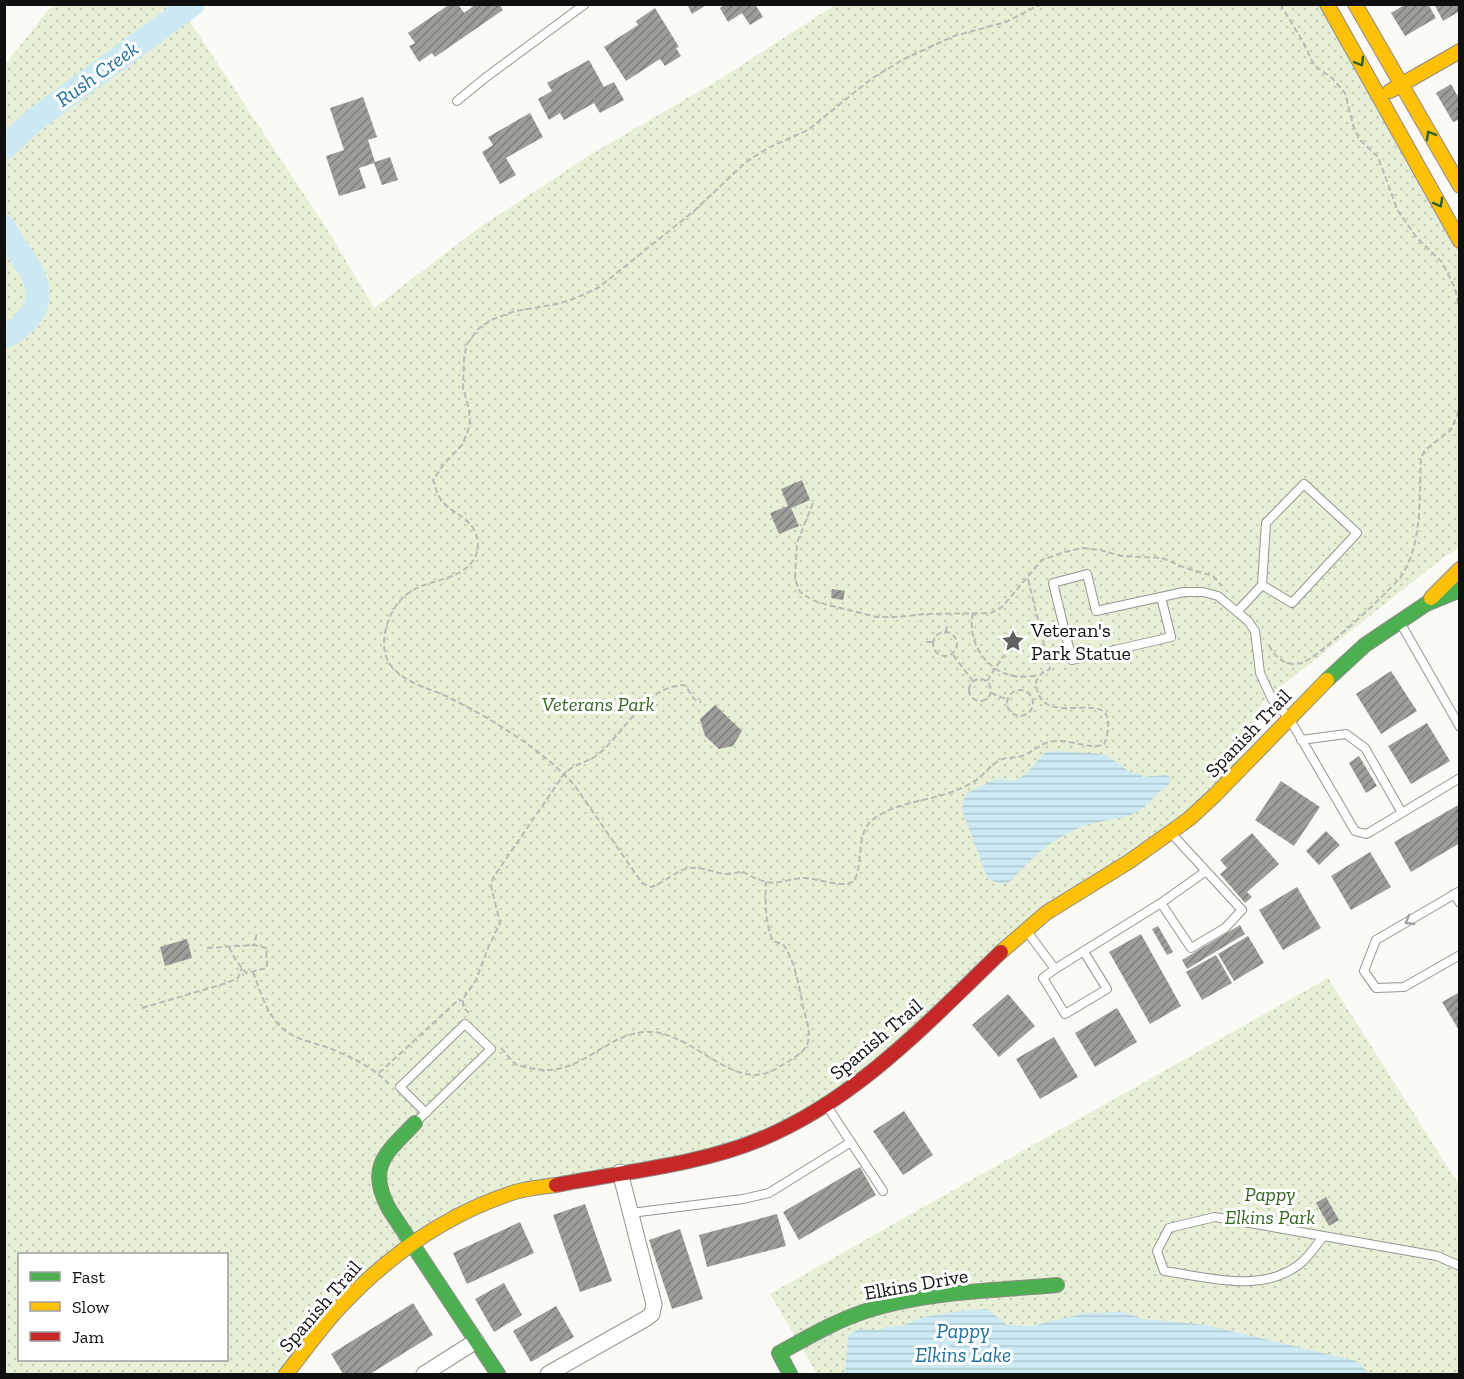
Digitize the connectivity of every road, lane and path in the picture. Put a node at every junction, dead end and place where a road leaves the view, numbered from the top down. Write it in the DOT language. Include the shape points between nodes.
graph roads {
  1 [pos="585,4"];
  2 [pos="1041,4"];
  3 [pos="1280,4"];
  4 [pos="1327,4"];
  5 [pos="1355,4"];
  6 [pos="1460,51"];
  7 [pos="1401,84"];
  8 [pos="1380,96"];
  9 [pos="458,101"];
  10 [pos="1460,186"];
  11 [pos="1460,241"];
  12 [pos="1460,313"];
  13 [pos="1460,408"];
  14 [pos="813,503"];
  15 [pos="1460,568"];
  16 [pos="1028,579"];
  17 [pos="1262,585"];
  18 [pos="1460,590"];
  19 [pos="1161,597"];
  20 [pos="1426,604"];
  21 [pos="1243,605"];
  22 [pos="1237,612"];
  23 [pos="974,613"];
  24 [pos="1399,621"];
  25 [pos="947,625"];
  26 [pos="934,630"];
  27 [pos="946,632"];
  28 [pos="938,635"];
  29 [pos="1267,639"];
  30 [pos="1013,641"];
  31 [pos="926,642"];
  32 [pos="934,642"];
  33 [pos="952,653"];
  34 [pos="994,668"];
  35 [pos="1040,676"];
  36 [pos="973,681"];
  37 [pos="987,681"];
  38 [pos="991,693"];
  39 [pos="1006,699"];
  40 [pos="701,702"];
  41 [pos="1289,718"];
  42 [pos="1460,727"];
  43 [pos="1301,740"];
  44 [pos="564,774"];
  45 [pos="1460,778"];
  46 [pos="1402,813"];
  47 [pos="1170,832"];
  48 [pos="1206,871"];
  49 [pos="766,882"];
  50 [pos="1457,893"];
  51 [pos="1161,903"];
  52 [pos="1460,903"];
  53 [pos="1026,930"];
  54 [pos="257,933"];
  55 [pos="254,945"];
  56 [pos="229,946"];
  57 [pos="207,948"];
  58 [pos="1084,952"];
  59 [pos="1460,955"];
  60 [pos="242,968"];
  61 [pos="1055,969"];
  62 [pos="253,972"];
  63 [pos="464,999"];
  64 [pos="142,1008"];
  65 [pos="472,1017"];
  66 [pos="496,1042"];
  67 [pos="379,1073"];
  68 [pos="385,1080"];
  69 [pos="826,1104"];
  70 [pos="426,1113"];
  71 [pos="415,1123"];
  72 [pos="851,1142"];
  73 [pos="621,1172"];
  74 [pos="883,1191"];
  75 [pos="631,1214"];
  76 [pos="1323,1237"];
  77 [pos="411,1243"];
  78 [pos="1460,1266"];
  79 [pos="1058,1285"];
  80 [pos="476,1341"];
  81 [pos="286,1374"];
  82 [pos="424,1374"];
  83 [pos="498,1374"];
  84 [pos="548,1374"];
  85 [pos="790,1374"];
  1 -- 9 [label="lane"];
  2 -- 44 [label="path" via="1005,22 954,36 904,59 808,130 746,162 598,288 557,304 515,311 491,320 478,329 468,344 463,388 469,409 468,431 462,445 433,480 442,502 470,524 476,534 476,556 457,574 417,586 395,607 384,645 386,657 404,677 487,718"];
  3 -- 12 [label="path" via="1314,65 1345,93 1359,139 1378,157 1392,197 1417,238 1442,262 1455,288"];
  4 -- 8 [label="street, one-way"];
  5 -- 7 [label="street"];
  6 -- 7 [label="street"];
  7 -- 8 [label="street"];
  10 -- 7 [label="street, one-way"];
  8 -- 11 [label="street, one-way"];
  13 -- 29 [label="path" via="1451,430 1425,450 1421,458 1413,548 1394,585 1303,663 1289,664 1276,658"];
  14 -- 23 [label="path" via="797,543 795,579 800,592 812,600 877,617"];
  15 -- 20 [label="street, Spanish Trail"];
  16 -- 21 [label="path" via="1042,560 1083,548 1100,550 1122,556 1162,558 1213,576"];
  16 -- 23 [label="path" via="1002,607 991,613"];
  16 -- 35 [label="path" via="1050,669"];
  17 -- 17 [label="lane" via="1266,523 1304,484 1357,533 1292,603"];
  17 -- 21 [label="lane"];
  18 -- 20 [label="street, Spanish Trail"];
  19 -- 19 [label="lane" via="1096,611 1087,574 1053,583 1072,660 1170,637"];
  19 -- 22 [label="lane" via="1203,592 1218,596"];
  20 -- 24 [label="street, Spanish Trail"];
  21 -- 22 [label="lane"];
  22 -- 41 [label="lane" via="1254,631 1260,673 1272,699"];
  23 -- 34 [label="path" via="974,640 982,657"];
  24 -- 41 [label="street, Spanish Trail" via="1365,645"];
  24 -- 42 [label="lane"];
  25 -- 27 [label="path"];
  26 -- 28 [label="path"];
  27 -- 28 [label="path"];
  27 -- 33 [label="path" via="952,633 957,641"];
  28 -- 32 [label="path"];
  30 -- 34 [label="path"];
  31 -- 32 [label="path"];
  32 -- 33 [label="path" via="939,655"];
  33 -- 36 [label="path"];
  34 -- 35 [label="path" via="1010,675"];
  34 -- 37 [label="path"];
  35 -- 49 [label="path" via="1036,691 1048,706 1093,706 1104,712 1108,733 1104,745 1046,742 1025,756 1000,759 978,778 945,795 882,814 863,832 857,877 851,883 805,878"];
  36 -- 37 [label="path"];
  36 -- 38 [label="path" via="968,692 975,700 984,701"];
  37 -- 38 [label="path"];
  38 -- 39 [label="path"];
  39 -- 39 [label="path" via="1013,691 1024,691 1031,696 1032,707 1028,714 1017,716 1007,707"];
  40 -- 44 [label="path" via="694,699 685,685 667,689 637,709 626,726 594,757 573,765"];
  41 -- 43 [label="lane"];
  41 -- 47 [label="street, Spanish Trail" via="1215,795"];
  43 -- 46 [label="lane" via="1346,734 1365,748"];
  43 -- 46 [label="lane" via="1355,831 1366,834"];
  44 -- 49 [label="path" via="642,884 658,885 687,868 732,875 741,872"];
  44 -- 63 [label="path" via="493,878 491,886 500,923"];
  45 -- 46 [label="lane"];
  47 -- 48 [label="lane"];
  47 -- 53 [label="street, Spanish Trail"];
  48 -- 51 [label="lane"];
  48 -- 51 [label="lane" via="1242,909 1225,928 1191,948"];
  49 -- 66 [label="path" via="769,931 773,940 783,944 792,963 811,1033 801,1053 776,1069 765,1074 735,1071 688,1043 653,1032 617,1040 572,1066 554,1071 517,1064"];
  50 -- 52 [label="lane"];
  50 -- 59 [label="lane, one-way" via="1376,940 1364,971 1376,988 1404,987"];
  51 -- 58 [label="lane"];
  53 -- 61 [label="lane"];
  53 -- 69 [label="street, Spanish Trail" via="905,1044 857,1085"];
  54 -- 55 [label="path"];
  55 -- 56 [label="path"];
  55 -- 62 [label="path" via="266,948 267,968"];
  56 -- 57 [label="path"];
  56 -- 60 [label="path"];
  58 -- 61 [label="lane"];
  58 -- 61 [label="lane" via="1107,989 1065,1014 1043,978"];
  60 -- 62 [label="path" via="246,973"];
  60 -- 64 [label="path" via="238,978 226,983"];
  62 -- 67 [label="path" via="272,1015 283,1029"];
  63 -- 65 [label="path" via="463,1007"];
  63 -- 67 [label="path"];
  67 -- 68 [label="path"];
  69 -- 72 [label="lane"];
  69 -- 73 [label="street, Spanish Trail" via="761,1139 711,1156"];
  70 -- 70 [label="lane" via="491,1049 465,1024 400,1087"];
  70 -- 71 [label="lane"];
  71 -- 77 [label="street" via="387,1153 379,1172 379,1190"];
  72 -- 74 [label="lane"];
  72 -- 75 [label="lane" via="769,1192"];
  73 -- 75 [label="street"];
  73 -- 77 [label="street, Spanish Trail" via="516,1192 446,1221"];
  75 -- 84 [label="street" via="654,1304 652,1314"];
  76 -- 76 [label="lane" via="1215,1216 1169,1228 1157,1251 1164,1271 1246,1282 1269,1280 1302,1263"];
  76 -- 78 [label="lane" via="1437,1256"];
  77 -- 80 [label="street"];
  77 -- 81 [label="street, Spanish Trail" via="339,1308"];
  79 -- 85 [label="street, Elkins Drive" via="948,1295 865,1311 779,1353"];
  80 -- 82 [label="street"];
  80 -- 83 [label="street"];
}
